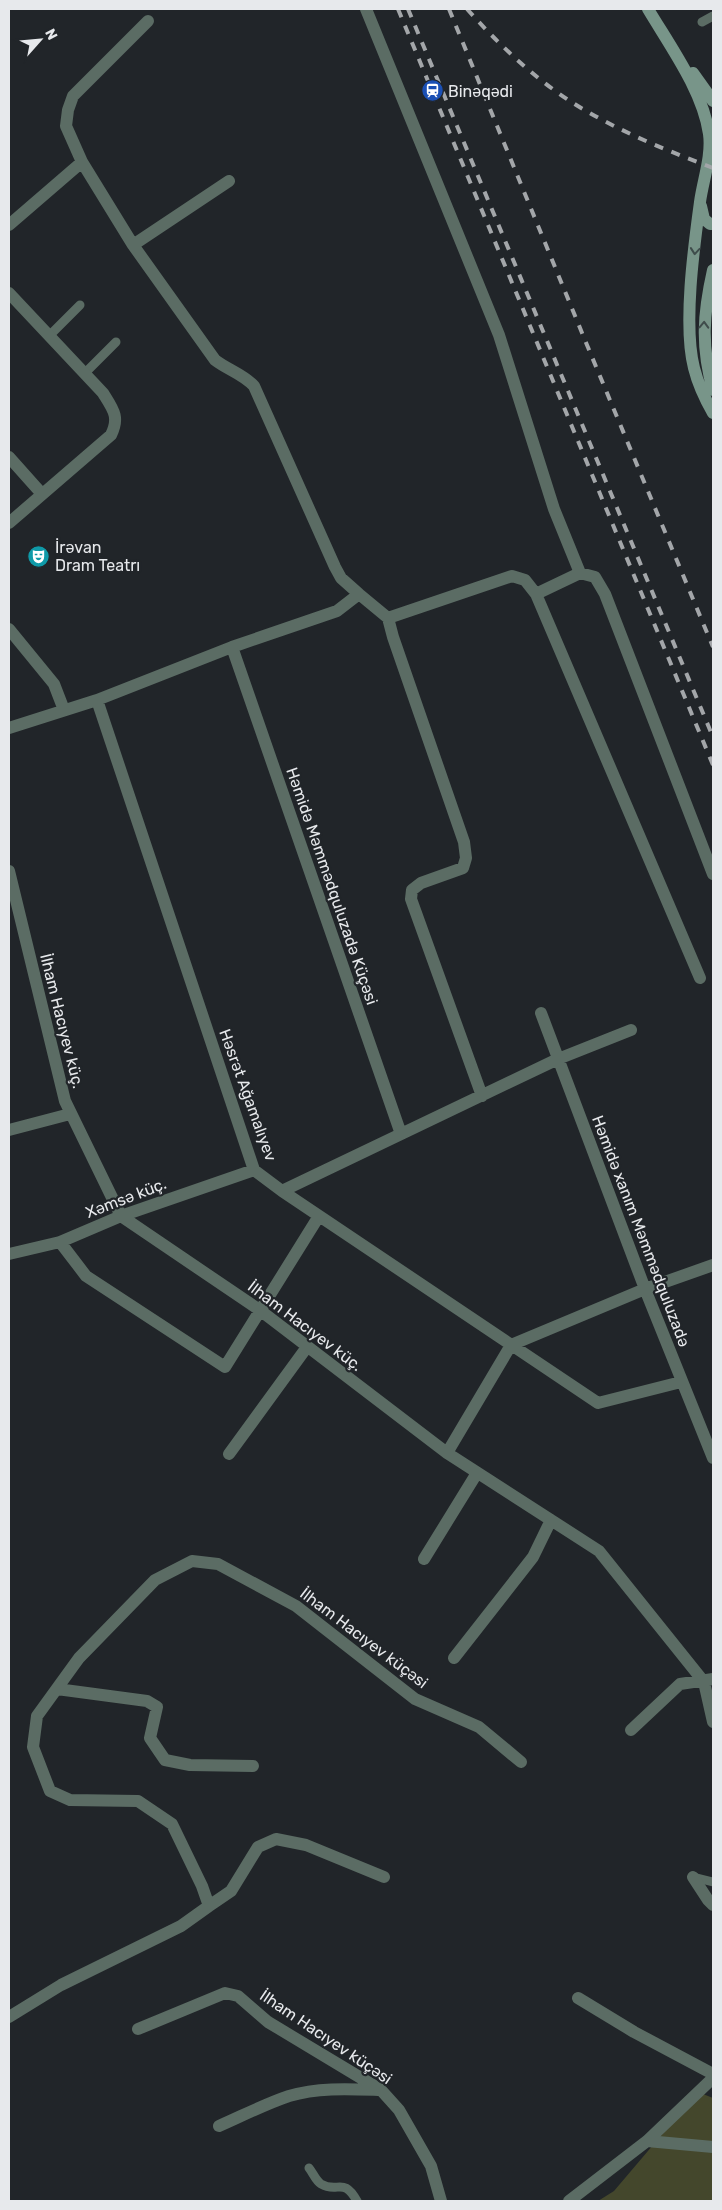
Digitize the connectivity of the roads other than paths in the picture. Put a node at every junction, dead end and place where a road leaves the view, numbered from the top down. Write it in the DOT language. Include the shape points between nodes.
graph roads {
  1 [pos="366,9"];
  2 [pos="648,9"];
  3 [pos="713,16"];
  4 [pos="148,22"];
  5 [pos="702,22"];
  6 [pos="713,101"];
  7 [pos="82,162"];
  8 [pos="229,180"];
  9 [pos="700,201"];
  10 [pos="713,224"];
  11 [pos="9,225"];
  12 [pos="133,245"];
  13 [pos="713,270"];
  14 [pos="9,293"];
  15 [pos="80,305"];
  16 [pos="49,336"];
  17 [pos="116,342"];
  18 [pos="85,374"];
  19 [pos="711,377"];
  20 [pos="713,390"];
  21 [pos="713,413"];
  22 [pos="9,457"];
  23 [pos="42,494"];
  24 [pos="9,523"];
  25 [pos="580,573"];
  26 [pos="359,594"];
  27 [pos="536,594"];
  28 [pos="388,618"];
  29 [pos="9,629"];
  30 [pos="232,647"];
  31 [pos="97,700"];
  32 [pos="64,710"];
  33 [pos="9,728"];
  34 [pos="9,871"];
  35 [pos="713,874"];
  36 [pos="700,978"];
  37 [pos="541,1013"];
  38 [pos="631,1030"];
  39 [pos="558,1060"];
  40 [pos="482,1096"];
  41 [pos="70,1114"];
  42 [pos="9,1130"];
  43 [pos="401,1134"];
  44 [pos="254,1170"];
  45 [pos="282,1191"];
  46 [pos="121,1216"];
  47 [pos="319,1216"];
  48 [pos="60,1242"];
  49 [pos="9,1254"];
  50 [pos="713,1265"];
  51 [pos="645,1289"];
  52 [pos="260,1311"];
  53 [pos="511,1345"];
  54 [pos="307,1347"];
  55 [pos="681,1382"];
  56 [pos="447,1453"];
  57 [pos="229,1454"];
  58 [pos="713,1458"];
  59 [pos="477,1473"];
  60 [pos="551,1520"];
  61 [pos="424,1558"];
  62 [pos="454,1658"];
  63 [pos="709,1680"];
  64 [pos="57,1689"];
  65 [pos="713,1722"];
  66 [pos="631,1730"];
  67 [pos="521,1762"];
  68 [pos="253,1766"];
  69 [pos="384,1877"];
  70 [pos="693,1877"];
  71 [pos="713,1882"];
  72 [pos="209,1906"];
  73 [pos="713,1906"];
  74 [pos="578,1998"];
  75 [pos="9,2016"];
  76 [pos="138,2029"];
  77 [pos="713,2074"];
  78 [pos="713,2078"];
  79 [pos="381,2090"];
  80 [pos="218,2126"];
  81 [pos="647,2141"];
  82 [pos="713,2146"];
  83 [pos="309,2168"];
  84 [pos="357,2201"];
  85 [pos="441,2201"];
  86 [pos="569,2201"];
  1 -- 25 [label="street" via="499,335 554,509"];
  2 -- 6 [label="main road"];
  2 -- 9 [label="main road" via="705,114 709,146"];
  3 -- 5 [label="lane"];
  4 -- 7 [label="street" via="73,96 66,126"];
  7 -- 11 [label="street"];
  7 -- 12 [label="street"];
  8 -- 12 [label="street"];
  9 -- 10 [label="main road" via="704,219"];
  9 -- 21 [label="main road, one-way" via="690,334 694,366"];
  12 -- 26 [label="street" via="215,360 245,376 254,386 334,566 341,578"];
  19 -- 13 [label="main road, one-way" via="704,342 704,321"];
  14 -- 16 [label="street"];
  15 -- 16 [label="lane"];
  16 -- 18 [label="street"];
  17 -- 18 [label="lane"];
  18 -- 23 [label="street" via="103,393 114,411 116,424 111,435"];
  19 -- 20 [label="main road"];
  22 -- 23 [label="street"];
  23 -- 24 [label="street"];
  25 -- 27 [label="street"];
  25 -- 35 [label="street" via="595,577 605,594"];
  26 -- 28 [label="street"];
  26 -- 30 [label="street" via="336,611"];
  27 -- 28 [label="street" via="525,580 512,576"];
  27 -- 36 [label="street"];
  28 -- 40 [label="street" via="464,842 466,858 463,868 421,883 412,890 411,899"];
  29 -- 32 [label="street" via="54,684"];
  30 -- 31 [label="street"];
  30 -- 43 [label="street, Həmidə Məmmədquluzadə Küçəsi"];
  31 -- 32 [label="street"];
  31 -- 44 [label="street, Həsrət Ağamalıyev"];
  32 -- 33 [label="street"];
  34 -- 41 [label="street, İlham Hacıyev küç."];
  37 -- 39 [label="street, Həmidə xanım Məmmədquluzadə"];
  38 -- 39 [label="street"];
  39 -- 40 [label="street"];
  39 -- 51 [label="street, Həmidə xanım Məmmədquluzadə"];
  40 -- 43 [label="street"];
  41 -- 42 [label="street"];
  41 -- 46 [label="street, İlham Hacıyev küç."];
  43 -- 45 [label="street"];
  44 -- 45 [label="street, Həsrət Ağamalıyev"];
  44 -- 46 [label="street, Xəmsə küç."];
  45 -- 47 [label="street, Həsrət Ağamalıyev"];
  46 -- 48 [label="street, Xəmsə küç."];
  46 -- 52 [label="street, İlham Hacıyev küç."];
  47 -- 52 [label="street"];
  47 -- 53 [label="street, Həsrət Ağamalıyev"];
  48 -- 49 [label="street, Xəmsə küç."];
  48 -- 52 [label="street" via="86,1276 225,1367"];
  50 -- 51 [label="street"];
  51 -- 53 [label="street"];
  51 -- 55 [label="street, Həmidə xanım Məmmədquluzadə"];
  52 -- 54 [label="street, İlham Hacıyev küç."];
  53 -- 55 [label="street, Həsrət Ağamalıyev" via="598,1403"];
  53 -- 56 [label="street"];
  54 -- 56 [label="street, İlham Hacıyev küç."];
  54 -- 57 [label="street"];
  55 -- 58 [label="street, Həmidə xanım Məmmədquluzadə"];
  56 -- 59 [label="street, İlham Hacıyev küç."];
  59 -- 60 [label="street, İlham Hacıyev küç."];
  59 -- 61 [label="street"];
  60 -- 62 [label="street" via="533,1557"];
  60 -- 63 [label="street, İlham Hacıyev küç." via="600,1551"];
  63 -- 65 [label="street, İlham Hacıyev küç."];
  63 -- 66 [label="street" via="680,1684"];
  64 -- 67 [label="street, İlham Hacıyev küçəsi" via="78,1658 155,1580 192,1561 218,1564 296,1606 415,1699 479,1727"];
  64 -- 68 [label="street" via="147,1701 157,1707 150,1738 165,1760"];
  64 -- 72 [label="street, İlham Hacıyev küçəsi" via="38,1716 33,1747 50,1791 70,1800 138,1802 172,1824"];
  69 -- 72 [label="street" via="306,1845 276,1839 258,1847 232,1891"];
  70 -- 71 [label="lane"];
  70 -- 73 [label="street"];
  72 -- 75 [label="street" via="181,1926 61,1985"];
  74 -- 77 [label="street"];
  76 -- 79 [label="street, İlham Hacıyev küçəsi" via="225,1993 238,1996 268,2022"];
  78 -- 81 [label="street"];
  79 -- 80 [label="street" via="339,2089 290,2096"];
  79 -- 85 [label="street, İlham Hacıyev küçəsi" via="399,2110 431,2166"];
  81 -- 82 [label="street"];
  81 -- 86 [label="street"];
  83 -- 84 [label="lane" via="319,2183 351,2190"];
}
